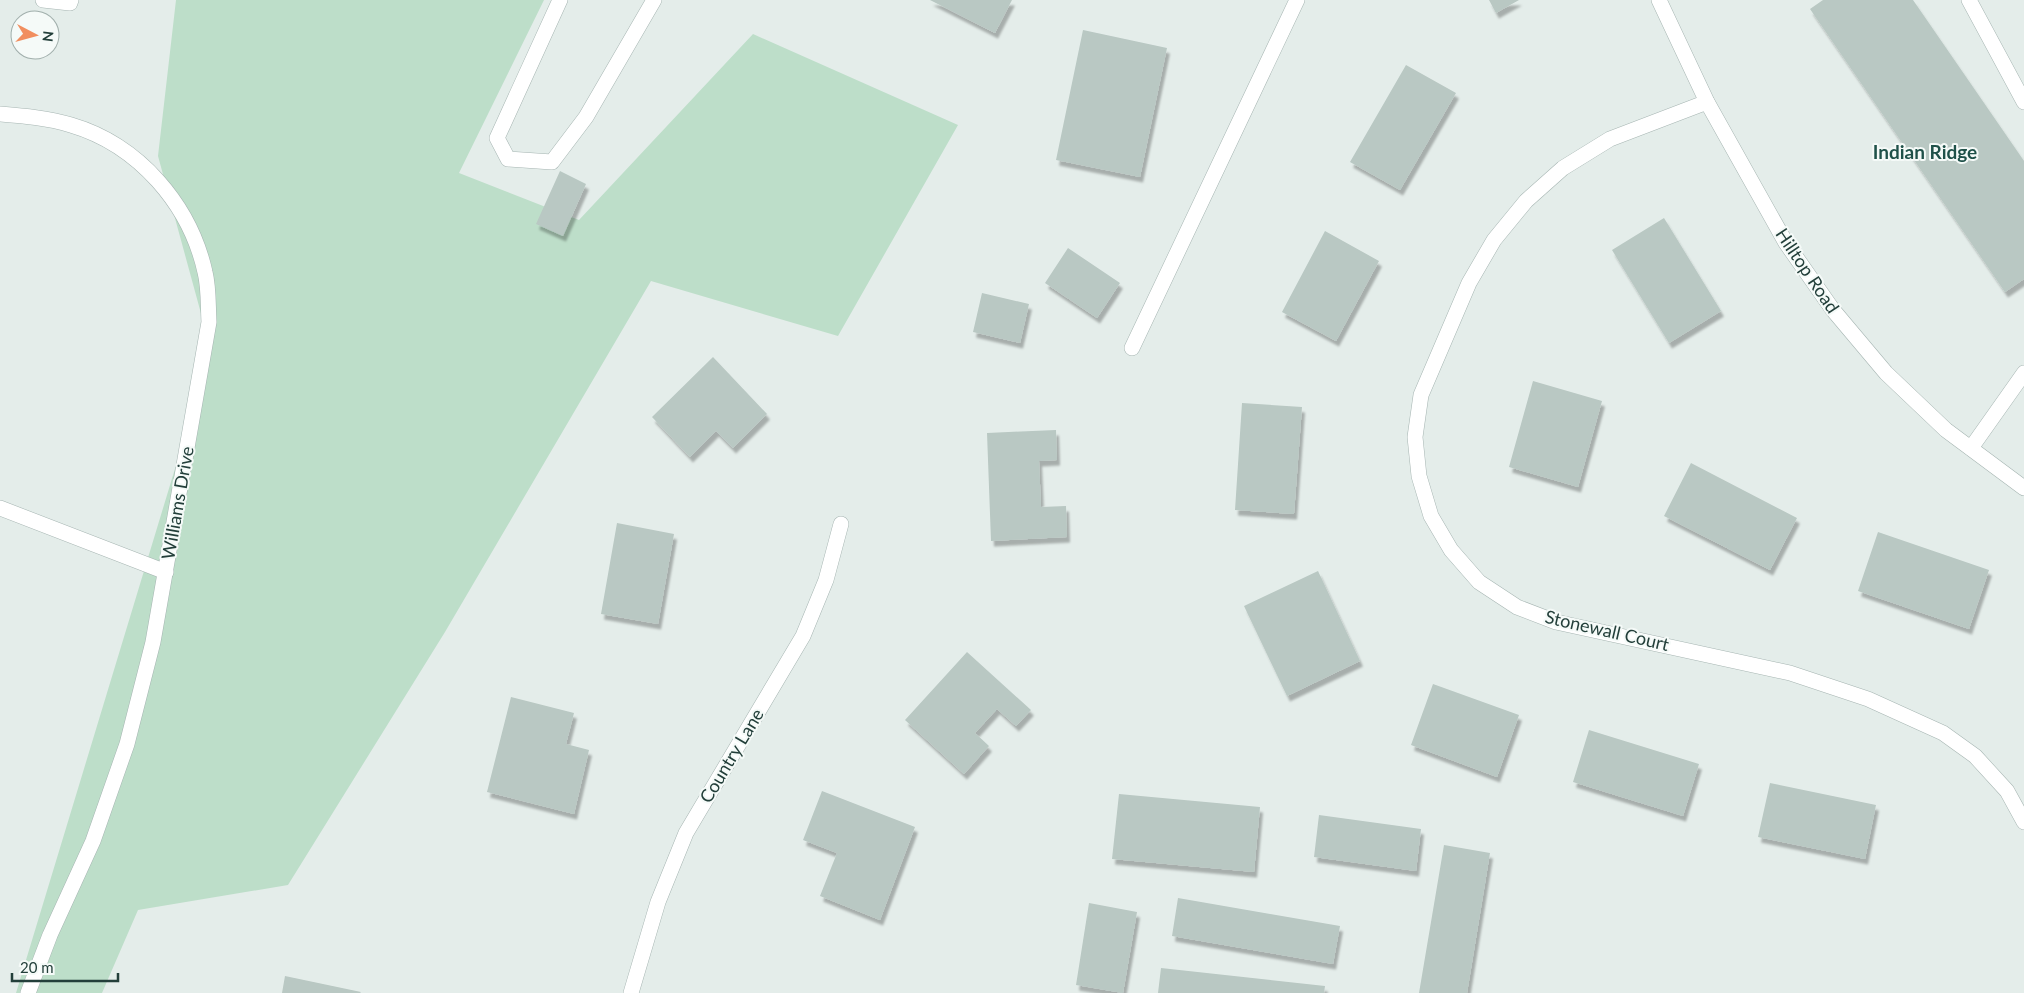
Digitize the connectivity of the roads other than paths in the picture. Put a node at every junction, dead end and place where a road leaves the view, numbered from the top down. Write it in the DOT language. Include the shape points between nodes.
graph roads {
  1 [pos="43,0"];
  2 [pos="70,0"];
  3 [pos="560,0"];
  4 [pos="654,0"];
  5 [pos="1297,0"];
  6 [pos="1659,0"];
  7 [pos="1969,0"];
  8 [pos="1707,102"];
  9 [pos="2024,102"];
  10 [pos="0,114"];
  11 [pos="1132,348"];
  12 [pos="2024,373"];
  13 [pos="1971,448"];
  14 [pos="2024,488"];
  15 [pos="0,508"];
  16 [pos="841,524"];
  17 [pos="166,572"];
  18 [pos="2024,822"];
  19 [pos="28,993"];
  20 [pos="631,993"];
  1 -- 2 [label="street" via="70,3"];
  3 -- 4 [label="street" via="497,138 508,159 552,162 586,117"];
  5 -- 11 [label="street"];
  6 -- 8 [label="street, Hilltop Road"];
  7 -- 9 [label="street"];
  8 -- 13 [label="street, Hilltop Road" via="1786,243 1833,310 1886,373 1946,430"];
  8 -- 18 [label="street, Stonewall Court" via="1610,139 1563,168 1526,201 1494,240 1468,283 1421,395 1416,437 1418,476 1431,516 1450,550 1479,582 1516,607 1556,622 1790,673 1868,699 1943,733 1975,756 2007,791"];
  10 -- 17 [label="street, Williams Drive" via="72,125 112,143 148,169 174,200 195,238 206,274 209,322"];
  12 -- 13 [label="street"];
  13 -- 14 [label="street, Hilltop Road"];
  15 -- 17 [label="street"];
  16 -- 20 [label="street, Country Lane" via="826,580 803,636 686,833 658,902"];
  17 -- 19 [label="street, Williams Drive" via="154,642 127,744 93,841 50,935"];
}
